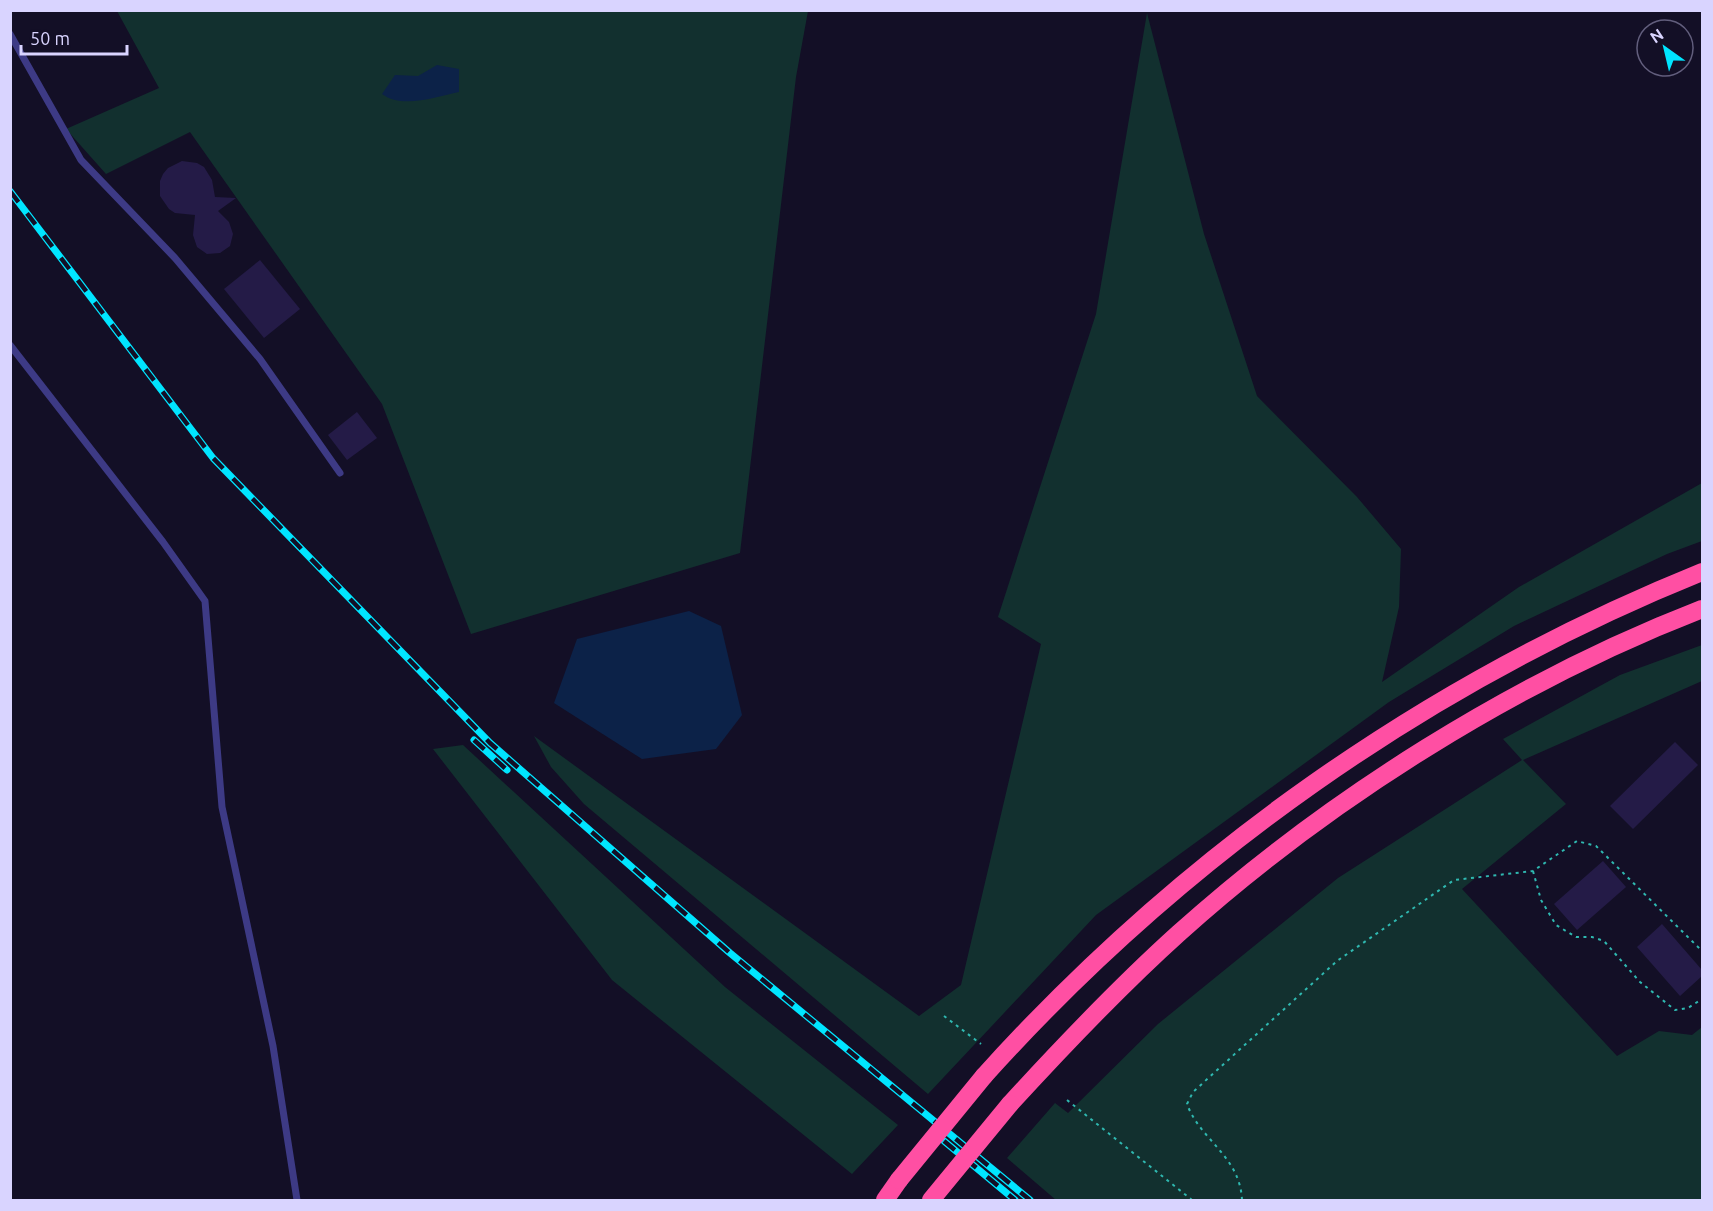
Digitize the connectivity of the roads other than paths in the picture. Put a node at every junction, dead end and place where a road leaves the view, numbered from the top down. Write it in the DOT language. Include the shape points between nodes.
graph roads {
  1 [pos="10,34"];
  2 [pos="10,345"];
  3 [pos="340,473"];
  4 [pos="1702,572"];
  5 [pos="1702,609"];
  6 [pos="297,1200"];
  7 [pos="885,1200"];
  8 [pos="931,1200"];
  1 -- 3 [label="lane" via="81,160 175,258 260,359"];
  2 -- 6 [label="lane" via="205,601 222,807 273,1046"];
  4 -- 7 [label="highway, bridge" via="1595,618 1492,671 1314,782 1221,852 1132,927 1063,993 984,1076"];
  5 -- 8 [label="highway, bridge" via="1597,656 1490,711 1298,837 1164,947 1070,1038"];
}
